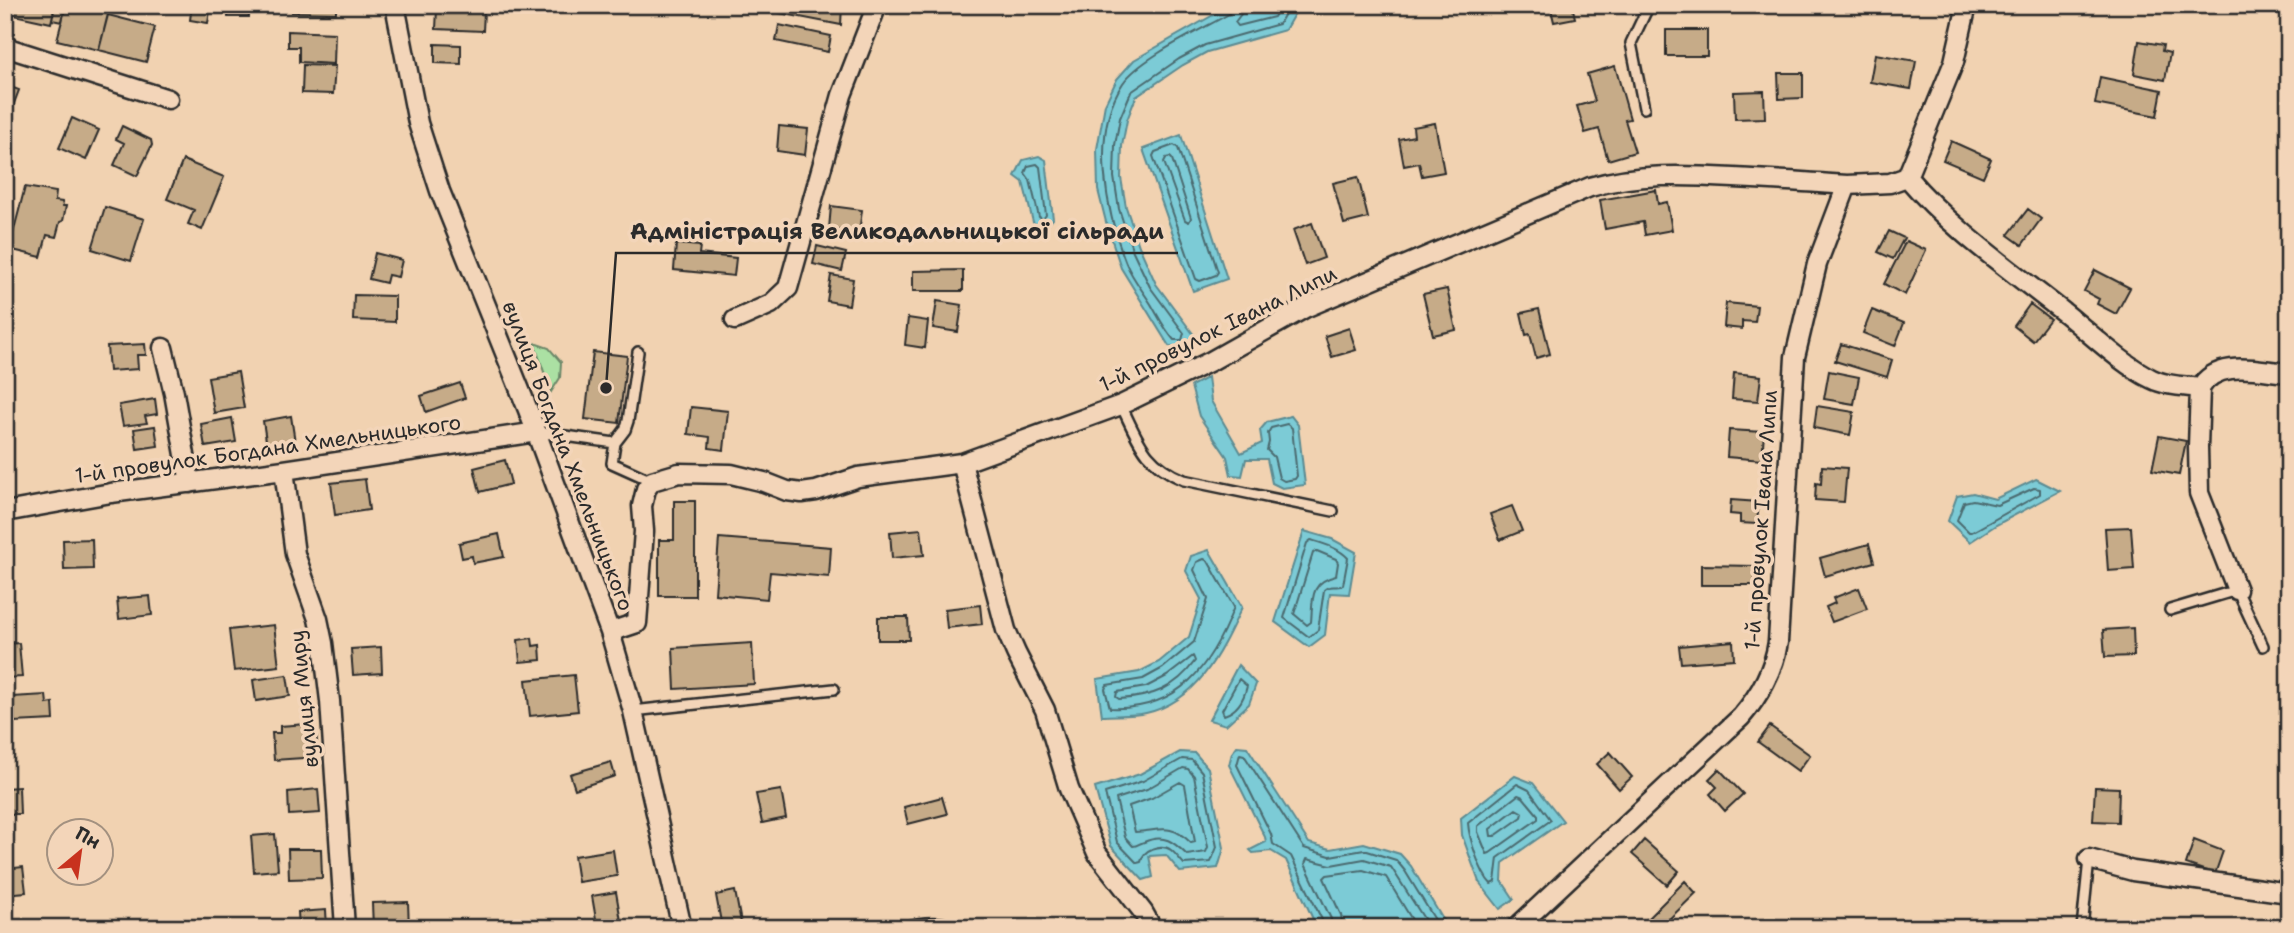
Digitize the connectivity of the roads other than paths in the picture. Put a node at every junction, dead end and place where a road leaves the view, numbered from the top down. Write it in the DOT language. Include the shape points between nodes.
graph roads {
  1 [pos="395,5"];
  2 [pos="877,5"];
  3 [pos="1649,5"];
  4 [pos="1967,5"];
  5 [pos="5,47"];
  6 [pos="167,99"];
  7 [pos="1644,108"];
  8 [pos="1907,177"];
  9 [pos="1847,185"];
  10 [pos="735,320"];
  11 [pos="163,348"];
  12 [pos="638,352"];
  13 [pos="2289,373"];
  14 [pos="2200,388"];
  15 [pos="1121,405"];
  16 [pos="537,432"];
  17 [pos="615,443"];
  18 [pos="962,463"];
  19 [pos="284,470"];
  20 [pos="652,481"];
  21 [pos="190,483"];
  22 [pos="1333,511"];
  23 [pos="5,512"];
  24 [pos="2236,590"];
  25 [pos="2170,610"];
  26 [pos="610,632"];
  27 [pos="2263,646"];
  28 [pos="834,689"];
  29 [pos="633,711"];
  30 [pos="2089,859"];
  31 [pos="2289,893"];
  32 [pos="345,928"];
  33 [pos="682,928"];
  34 [pos="902,928"];
  35 [pos="960,928"];
  36 [pos="1152,928"];
  37 [pos="1516,928"];
  38 [pos="2082,928"];
  1 -- 16 [label="street, вулиця Богдана Хмельницького" via="418,123 436,180"];
  2 -- 10 [label="street" via="842,95 788,288 771,304"];
  3 -- 7 [label="lane" via="1632,43"];
  4 -- 8 [label="street" via="1954,62"];
  5 -- 6 [label="street"];
  8 -- 9 [label="street, 1-й провулок Івана Липи" via="1890,183"];
  8 -- 14 [label="street" via="1970,237 2131,365 2159,383"];
  9 -- 15 [label="street, 1-й провулок Івана Липи" via="1683,175 1631,177 1590,187 1305,308"];
  9 -- 37 [label="street, 1-й провулок Івана Липи" via="1817,264 1795,357 1778,642 1771,668 1741,717"];
  11 -- 21 [label="street"];
  12 -- 17 [label="lane" via="628,421"];
  13 -- 14 [label="street" via="2227,368 2207,377"];
  14 -- 24 [label="street" via="2199,493"];
  15 -- 18 [label="street, 1-й провулок Івана Липи"];
  15 -- 22 [label="lane" via="1149,457 1167,472 1185,480"];
  16 -- 17 [label="lane"];
  16 -- 19 [label="street, 1-й провулок Богдана Хмельницького"];
  16 -- 26 [label="street, вулиця Богдана Хмельницького"];
  17 -- 20 [label="lane" via="612,463"];
  18 -- 20 [label="street, 1-й провулок Івана Липи" via="858,477 802,493 731,474 679,473"];
  18 -- 36 [label="street" via="1006,630 1045,710 1069,789 1097,853"];
  19 -- 21 [label="street, 1-й провулок Богдана Хмельницького"];
  19 -- 32 [label="street, вулиця Миру" via="295,554 318,619 324,654"];
  20 -- 26 [label="street" via="642,506 645,531 637,623"];
  21 -- 23 [label="street, 1-й провулок Богдана Хмельницького"];
  24 -- 25 [label="lane"];
  24 -- 27 [label="lane"];
  26 -- 29 [label="street, вулиця Богдана Хмельницького"];
  28 -- 29 [label="lane"];
  29 -- 33 [label="street, вулиця Богдана Хмельницького"];
  30 -- 31 [label="street" via="2133,871"];
  30 -- 38 [label="lane"];
  34 -- 35 [label="lane" via="935,922"];
}
